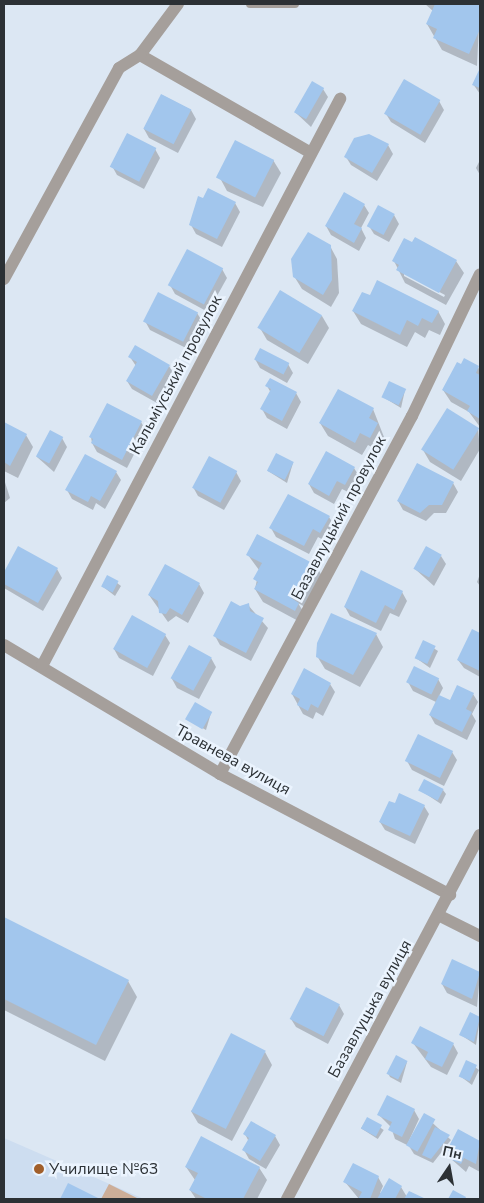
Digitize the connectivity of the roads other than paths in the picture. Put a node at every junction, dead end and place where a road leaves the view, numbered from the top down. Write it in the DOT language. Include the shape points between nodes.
graph roads {
  1 [pos="178,4"];
  2 [pos="250,4"];
  3 [pos="294,4"];
  4 [pos="140,55"];
  5 [pos="340,99"];
  6 [pos="311,153"];
  7 [pos="480,274"];
  8 [pos="4,279"];
  9 [pos="4,646"];
  10 [pos="42,666"];
  11 [pos="220,774"];
  12 [pos="480,835"];
  13 [pos="450,895"];
  14 [pos="440,916"];
  15 [pos="480,936"];
  16 [pos="287,1199"];
  1 -- 4 [label="street"];
  2 -- 3 [label="lane"];
  4 -- 6 [label="street"];
  4 -- 8 [label="street" via="119,68"];
  5 -- 6 [label="street, Кальміуський провулок"];
  6 -- 10 [label="street, Кальміуський провулок"];
  7 -- 11 [label="street, Базавлуцький провулок" via="412,416"];
  9 -- 10 [label="street, Травнева вулиця"];
  10 -- 11 [label="street, Травнева вулиця"];
  11 -- 13 [label="street, Травнева вулиця"];
  12 -- 13 [label="street, Базавлуцька вулиця"];
  13 -- 14 [label="street, Базавлуцька вулиця"];
  14 -- 15 [label="street"];
  14 -- 16 [label="street, Базавлуцька вулиця"];
}
